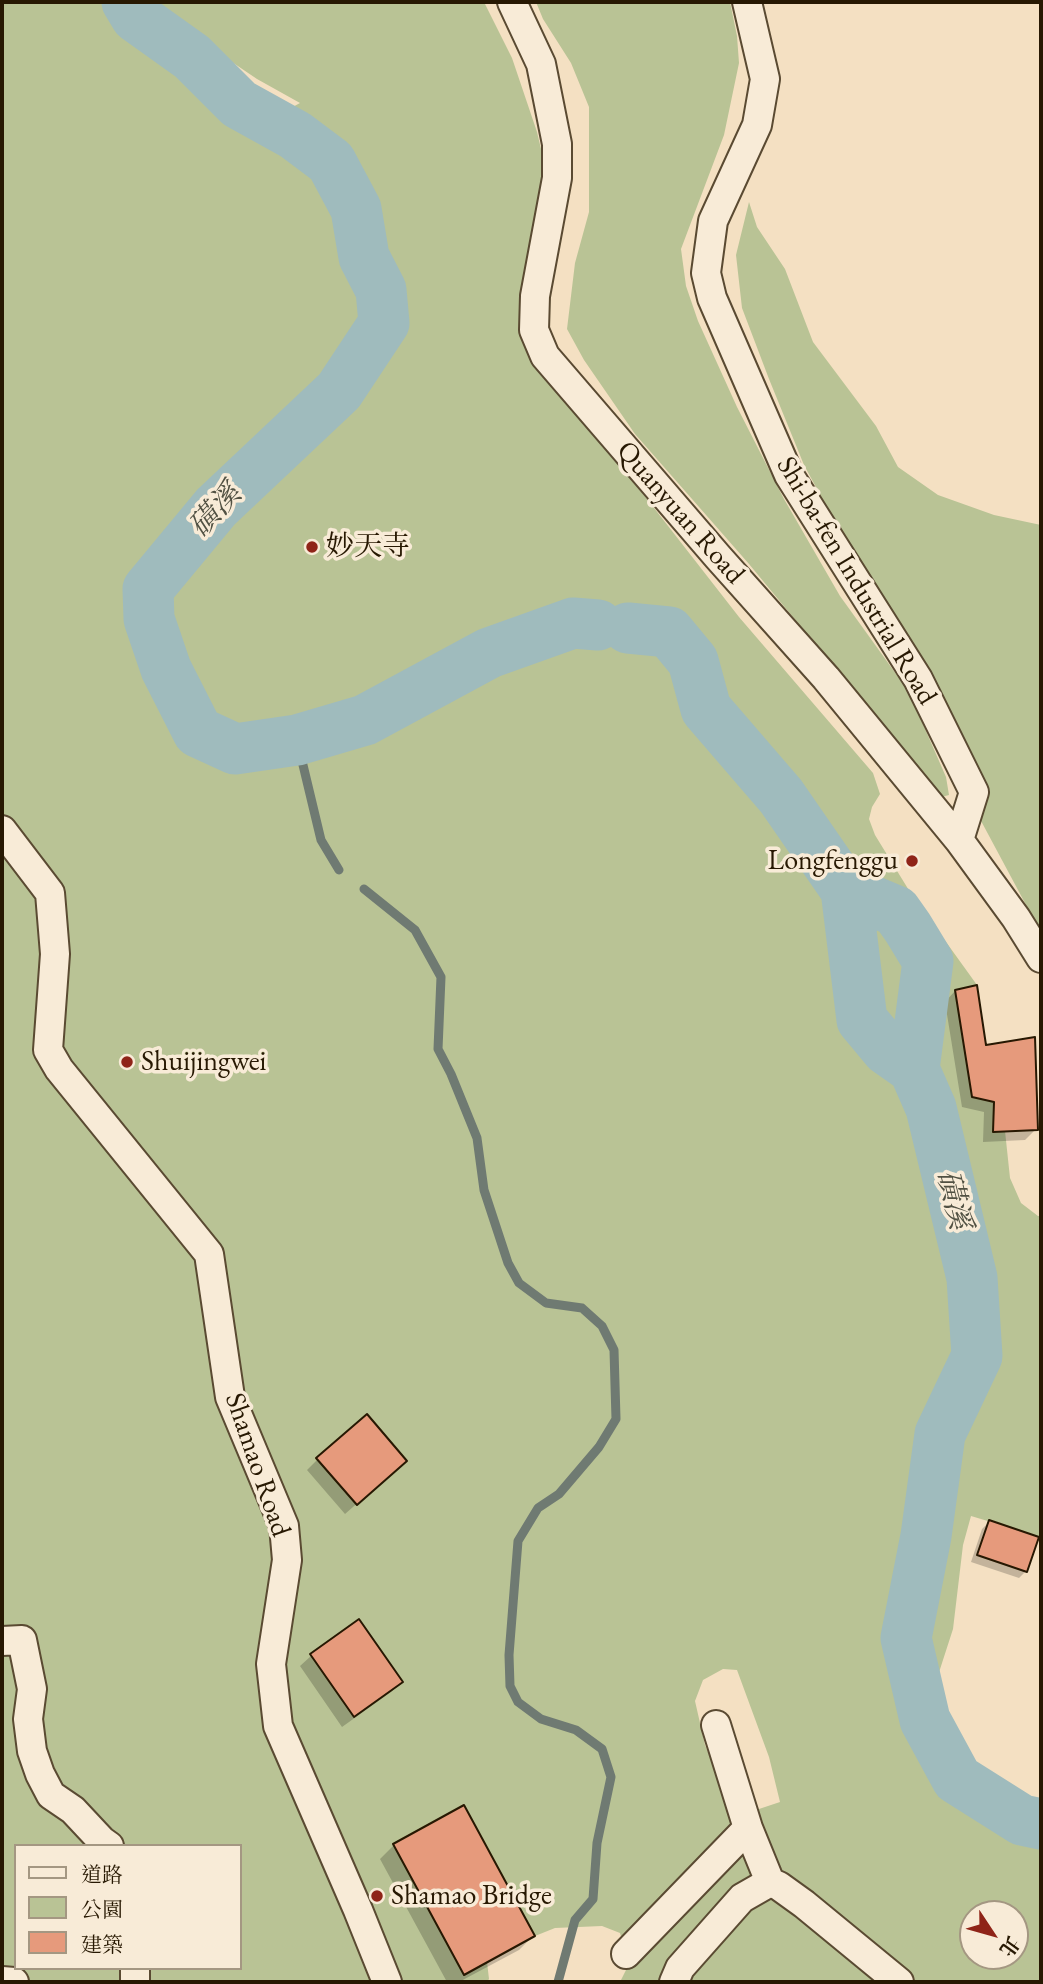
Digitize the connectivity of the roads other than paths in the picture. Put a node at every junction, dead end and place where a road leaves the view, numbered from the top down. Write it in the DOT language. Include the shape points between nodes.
graph roads {
  1 [pos="512,2"];
  2 [pos="747,2"];
  3 [pos="2,830"];
  4 [pos="959,840"];
  5 [pos="1041,958"];
  6 [pos="2,1641"];
  7 [pos="716,1725"];
  8 [pos="748,1828"];
  9 [pos="106,1844"];
  10 [pos="770,1882"];
  11 [pos="626,1955"];
  12 [pos="2,1981"];
  13 [pos="14,1982"];
  14 [pos="387,1982"];
  15 [pos="674,1982"];
  16 [pos="899,1982"];
  1 -- 4 [label="street, Quanyuan Road" via="541,64 557,144 557,178 535,307 534,330 545,356 826,678"];
  2 -- 4 [label="street, Shi-ba-fen Industrial Road" via="765,79 757,125 713,221 706,273 712,298 789,475 918,679 974,792"];
  3 -- 14 [label="street, Shamao Road" via="50,893 55,954 48,1050 209,1254 230,1397 284,1526 286,1560 271,1664 278,1726"];
  4 -- 5 [label="street, Quanyuan Road"];
  6 -- 9 [label="street" via="22,1640 32,1689 28,1719 32,1751 40,1774 51,1795"];
  7 -- 8 [label="street"];
  8 -- 10 [label="street"];
  8 -- 11 [label="street"];
  10 -- 15 [label="street" via="742,1898 680,1968"];
  10 -- 16 [label="street"];
  12 -- 13 [label="street"];
}
